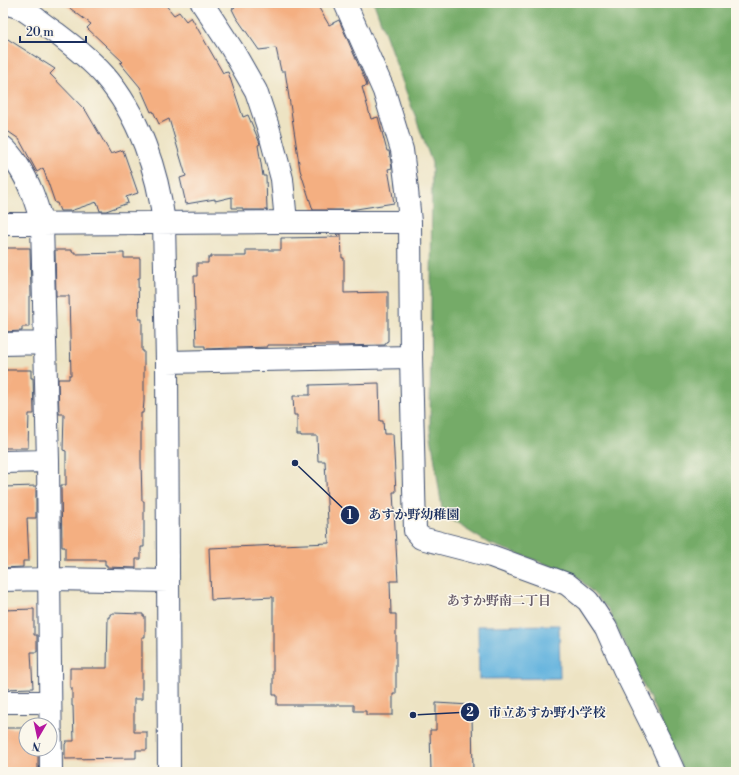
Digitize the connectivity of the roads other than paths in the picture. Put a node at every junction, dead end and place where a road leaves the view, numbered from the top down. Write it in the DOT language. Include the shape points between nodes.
graph roads {
  1 [pos="202,3"];
  2 [pos="345,3"];
  3 [pos="18,5"];
  4 [pos="3,147"];
  5 [pos="286,222"];
  6 [pos="410,222"];
  7 [pos="164,223"];
  8 [pos="3,224"];
  9 [pos="42,224"];
  10 [pos="45,343"];
  11 [pos="3,344"];
  12 [pos="411,357"];
  13 [pos="167,362"];
  14 [pos="48,461"];
  15 [pos="3,462"];
  16 [pos="50,579"];
  17 [pos="3,580"];
  18 [pos="168,581"];
  19 [pos="3,702"];
  20 [pos="50,702"];
  21 [pos="51,772"];
  22 [pos="170,772"];
  23 [pos="674,772"];
  1 -- 5 [label="street" via="256,91 270,130 282,179"];
  2 -- 6 [label="street" via="384,91 402,150"];
  3 -- 7 [label="street" via="77,50 104,75 122,100 143,140 154,172"];
  4 -- 9 [label="street" via="25,175"];
  5 -- 6 [label="street"];
  5 -- 7 [label="street"];
  6 -- 12 [label="street"];
  7 -- 9 [label="street"];
  7 -- 13 [label="street"];
  8 -- 9 [label="street"];
  9 -- 10 [label="street"];
  10 -- 11 [label="street"];
  10 -- 14 [label="street"];
  12 -- 13 [label="street"];
  12 -- 23 [label="street" via="415,531 421,538 491,556 567,584 588,601 606,628"];
  13 -- 18 [label="street"];
  14 -- 15 [label="street"];
  14 -- 16 [label="street"];
  16 -- 17 [label="street"];
  16 -- 18 [label="street"];
  16 -- 20 [label="street"];
  18 -- 22 [label="street"];
  19 -- 20 [label="street"];
  20 -- 21 [label="street"];
}
